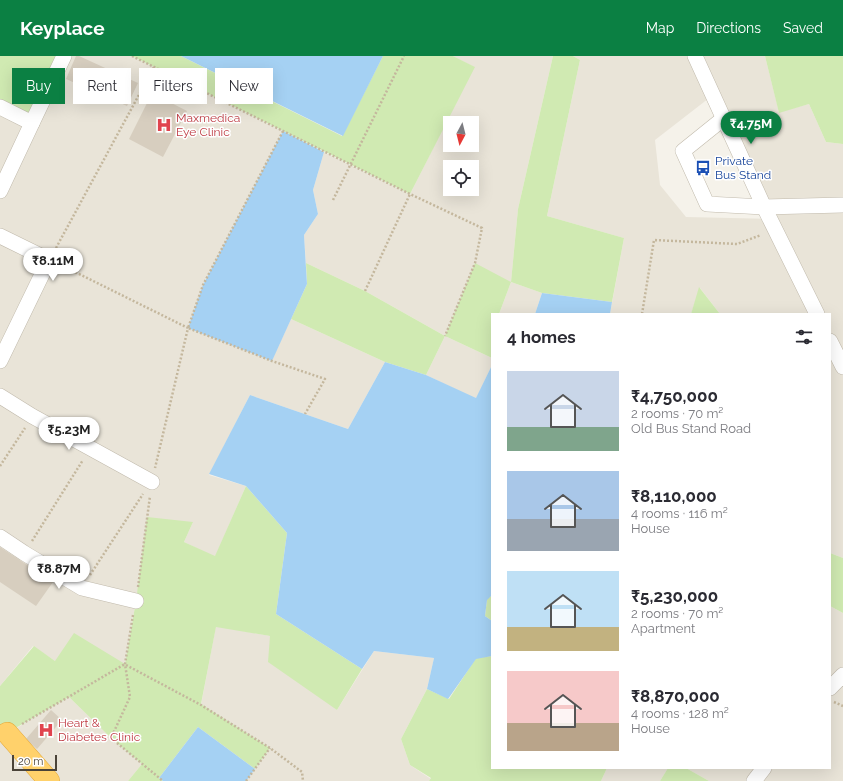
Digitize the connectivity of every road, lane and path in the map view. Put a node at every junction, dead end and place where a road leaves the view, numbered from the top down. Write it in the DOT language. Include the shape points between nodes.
graph roads {
  1 [pos="64,56"];
  2 [pos="132,56"];
  3 [pos="404,56"];
  4 [pos="695,56"];
  5 [pos="154,67"];
  6 [pos="0,107"];
  7 [pos="724,118"];
  8 [pos="32,123"];
  9 [pos="283,132"];
  10 [pos="350,165"];
  11 [pos="0,191"];
  12 [pos="410,194"];
  13 [pos="333,200"];
  14 [pos="843,205"];
  15 [pos="764,207"];
  16 [pos="775,230"];
  17 [pos="0,236"];
  18 [pos="49,260"];
  19 [pos="365,292"];
  20 [pos="642,313"];
  21 [pos="816,313"];
  22 [pos="188,328"];
  23 [pos="445,336"];
  24 [pos="831,343"];
  25 [pos="0,361"];
  26 [pos="843,367"];
  27 [pos="0,396"];
  28 [pos="305,414"];
  29 [pos="32,416"];
  30 [pos="90,448"];
  31 [pos="0,466"];
  32 [pos="152,482"];
  33 [pos="147,517"];
  34 [pos="0,537"];
  35 [pos="24,553"];
  36 [pos="82,588"];
  37 [pos="136,601"];
  38 [pos="125,664"];
  39 [pos="843,675"];
  40 [pos="831,687"];
  41 [pos="831,700"];
  42 [pos="843,706"];
  43 [pos="7,733"];
  44 [pos="270,748"];
  45 [pos="763,769"];
  46 [pos="49,781"];
  47 [pos="163,781"];
  48 [pos="246,781"];
  49 [pos="303,781"];
  50 [pos="754,781"];
  1 -- 8 [label="street"];
  2 -- 5 [label="path"];
  3 -- 10 [label="path"];
  4 -- 7 [label="street"];
  5 -- 9 [label="path"];
  5 -- 18 [label="path"];
  6 -- 8 [label="street"];
  7 -- 15 [label="street"];
  7 -- 15 [label="street" via="683,151 707,204"];
  8 -- 11 [label="street"];
  9 -- 10 [label="path"];
  9 -- 22 [label="path" via="203,285"];
  10 -- 12 [label="path"];
  10 -- 13 [label="path"];
  12 -- 19 [label="path"];
  12 -- 23 [label="path" via="482,228 475,263"];
  14 -- 15 [label="street"];
  15 -- 16 [label="street"];
  16 -- 20 [label="path" via="737,244 654,240"];
  16 -- 21 [label="street"];
  17 -- 18 [label="street"];
  18 -- 22 [label="path"];
  18 -- 25 [label="street"];
  22 -- 28 [label="path" via="325,379"];
  22 -- 32 [label="path"];
  24 -- 26 [label="street"];
  27 -- 29 [label="street"];
  29 -- 30 [label="street"];
  29 -- 31 [label="path"];
  30 -- 32 [label="street"];
  30 -- 35 [label="path"];
  32 -- 33 [label="path"];
  32 -- 36 [label="path"];
  34 -- 35 [label="street"];
  35 -- 36 [label="street"];
  36 -- 37 [label="street"];
  38 -- 43 [label="path"];
  38 -- 44 [label="path" via="201,704"];
  38 -- 47 [label="path" via="130,697 111,738"];
  39 -- 40 [label="street"];
  41 -- 42 [label="path"];
  43 -- 46 [label="highway"];
  44 -- 48 [label="path"];
  44 -- 49 [label="path" via="302,772"];
  45 -- 50 [label="street"];
}
